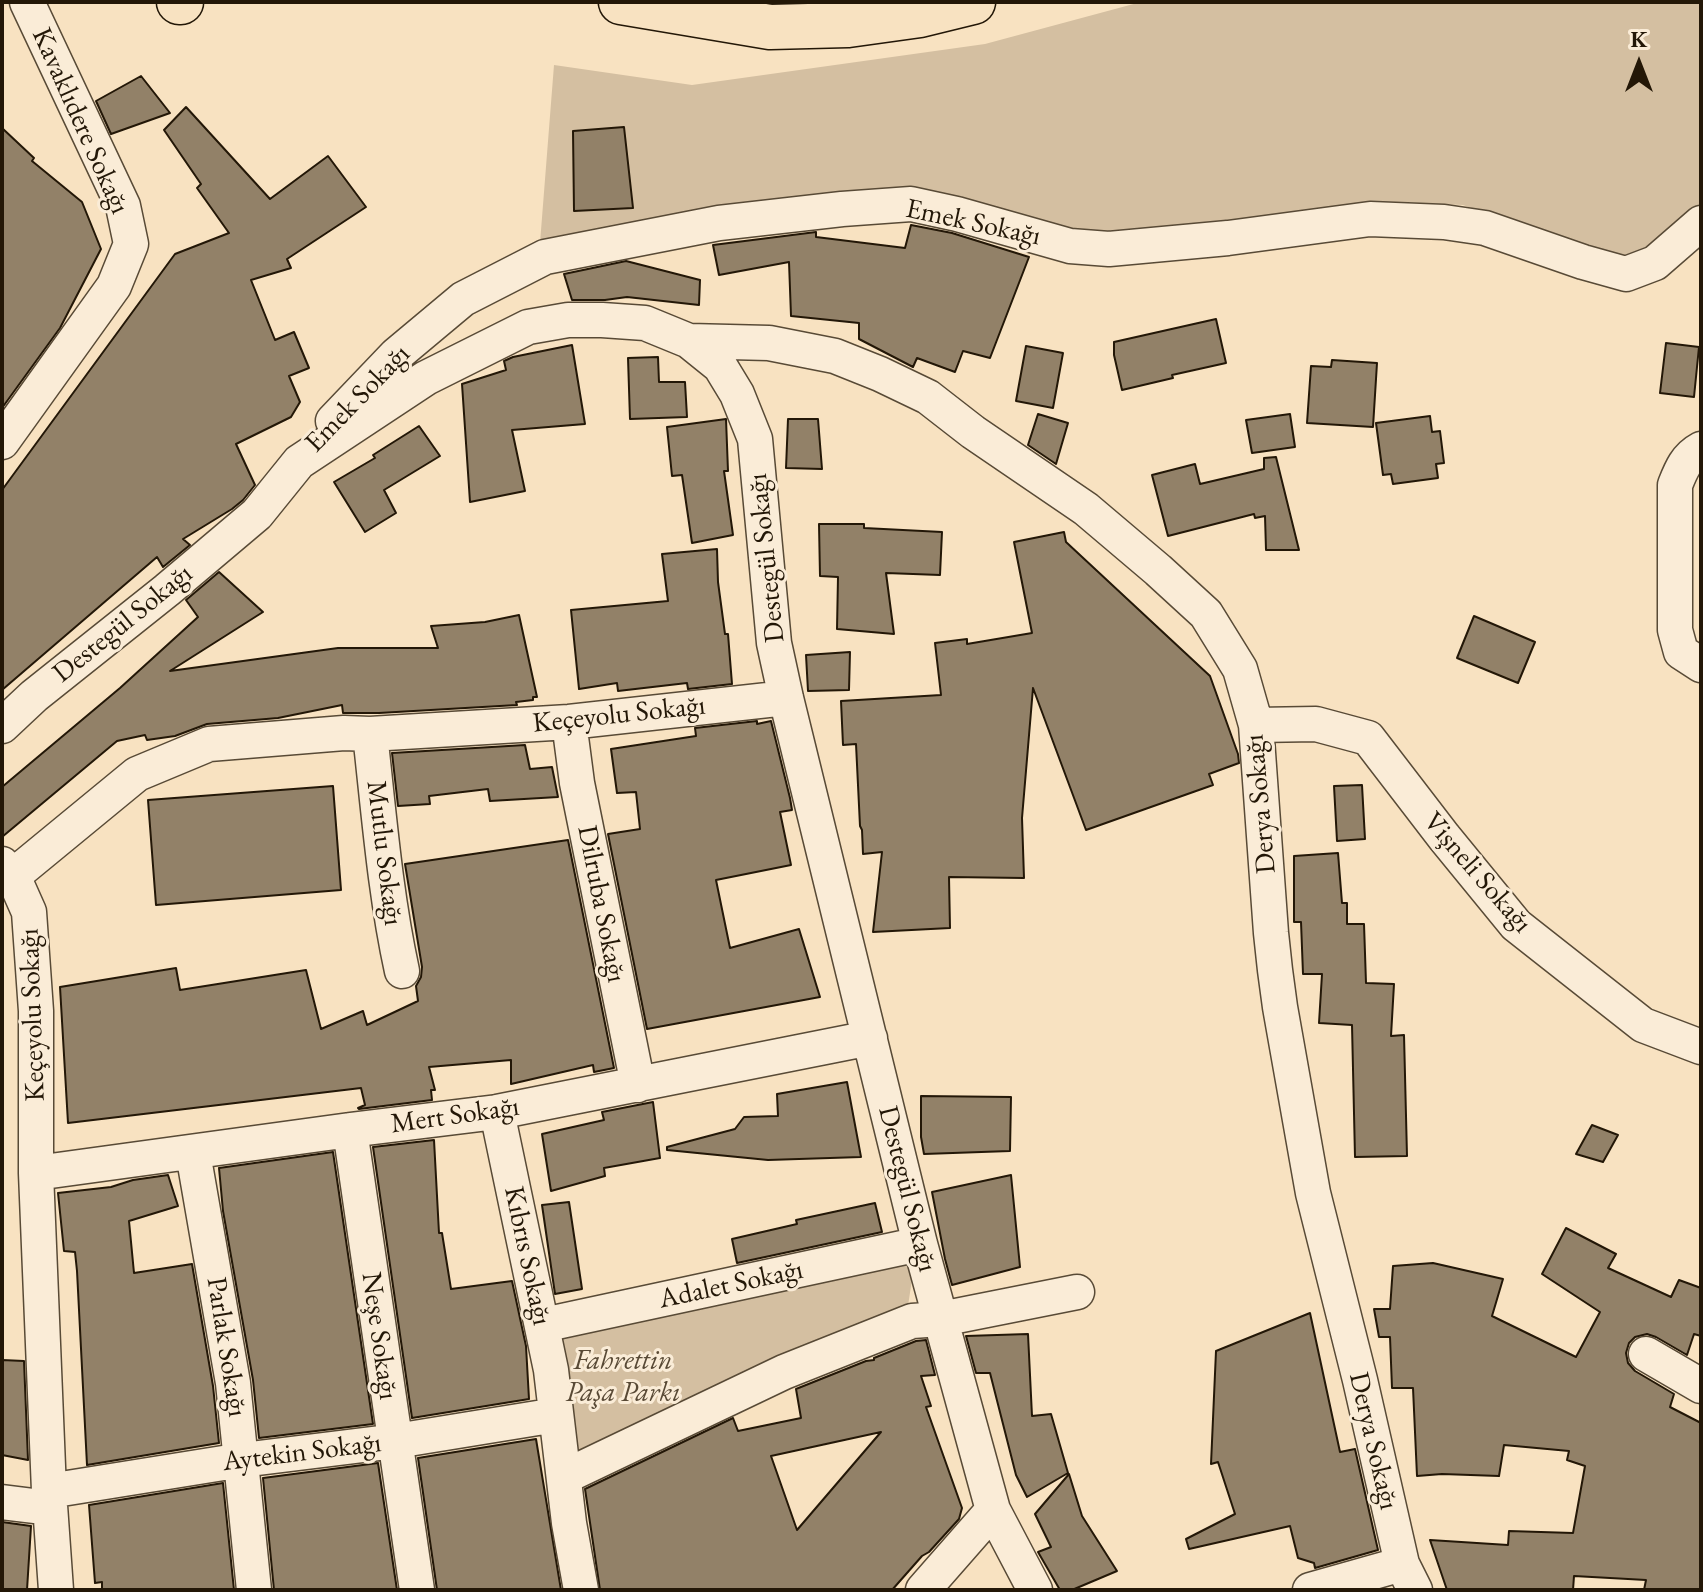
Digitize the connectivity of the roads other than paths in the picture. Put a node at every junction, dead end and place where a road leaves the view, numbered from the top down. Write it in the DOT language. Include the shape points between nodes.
graph roads {
  1 [pos="27,2"];
  2 [pos="621,2"];
  3 [pos="973,2"];
  4 [pos="1701,223"];
  5 [pos="689,341"];
  6 [pos="2,442"];
  7 [pos="1701,449"];
  8 [pos="299,462"];
  9 [pos="1701,665"];
  10 [pos="786,698"];
  11 [pos="569,722"];
  12 [pos="1256,725"];
  13 [pos="2,726"];
  14 [pos="370,734"];
  15 [pos="8,870"];
  16 [pos="402,971"];
  17 [pos="870,1038"];
  18 [pos="1701,1047"];
  19 [pos="638,1085"];
  20 [pos="497,1112"];
  21 [pos="350,1130"];
  22 [pos="193,1153"];
  23 [pos="36,1173"];
  24 [pos="920,1244"];
  25 [pos="1077,1292"];
  26 [pos="941,1319"];
  27 [pos="543,1325"];
  28 [pos="1646,1354"];
  29 [pos="1701,1386"];
  30 [pos="556,1415"];
  31 [pos="396,1441"];
  32 [pos="242,1460"];
  33 [pos="564,1477"];
  34 [pos="49,1499"];
  35 [pos="2,1502"];
  36 [pos="993,1510"];
  37 [pos="1408,1577"];
  38 [pos="56,1590"];
  39 [pos="254,1590"];
  40 [pos="417,1590"];
  41 [pos="581,1590"];
  42 [pos="923,1590"];
  43 [pos="1035,1590"];
  44 [pos="1310,1590"];
  1 -- 6 [label="street, Kavaklıdere Sokağı" via="123,206 131,244 114,286"];
  2 -- 3 [label="main road" via="770,27 848,25"];
  4 -- 8 [label="street, Emek Sokağı" via="1655,263 1626,274 1485,228 1444,222 1370,219 1109,249 1070,246 911,204 719,223 545,257 463,299 396,355"];
  5 -- 8 [label="street, Destegül Sokağı" via="645,323 568,320 528,327 426,378"];
  5 -- 10 [label="street, Destegül Sokağı" via="720,366 755,439 774,643"];
  5 -- 12 [label="street, Derya Sokağı" via="769,343 835,356 928,397 1086,509 1206,614 1240,669"];
  7 -- 9 [label="street" via="1683,465 1675,485 1675,630 1681,652"];
  8 -- 13 [label="street, Destegül Sokağı" via="257,514"];
  10 -- 11 [label="street, Keçeyolu Sokağı"];
  10 -- 17 [label="street, Destegül Sokağı"];
  11 -- 14 [label="street, Keçeyolu Sokağı"];
  11 -- 19 [label="street, Dilruba Sokağı"];
  12 -- 18 [label="street, Vişneli Sokağı" via="1316,724 1368,738 1516,925 1643,1025"];
  12 -- 37 [label="street, Derya Sokağı" via="1280,1007 1313,1193"];
  14 -- 15 [label="street, Keçeyolu Sokağı" via="209,744 137,774"];
  14 -- 16 [label="street, Mutlu Sokağı" via="385,876"];
  15 -- 23 [label="street, Keçeyolu Sokağı" via="29,912 36,1011"];
  17 -- 19 [label="street, Mert Sokağı"];
  17 -- 24 [label="street, Destegül Sokağı"];
  19 -- 20 [label="street, Mert Sokağı"];
  20 -- 21 [label="street, Mert Sokağı"];
  20 -- 27 [label="street, Kıbrıs Sokağı"];
  21 -- 22 [label="street, Mert Sokağı"];
  21 -- 31 [label="street, Neşe Sokağı"];
  22 -- 23 [label="street, Mert Sokağı"];
  22 -- 32 [label="street, Parlak Sokağı"];
  23 -- 34 [label="street, Keçeyolu Sokağı"];
  24 -- 26 [label="street, Destegül Sokağı"];
  24 -- 27 [label="street, Adalet Sokağı"];
  25 -- 26 [label="street"];
  26 -- 33 [label="street" via="912,1321 784,1372"];
  26 -- 36 [label="street, Destegül Sokağı"];
  27 -- 30 [label="street, Kıbrıs Sokağı"];
  28 -- 29 [label="street"];
  30 -- 31 [label="street, Aytekin Sokağı"];
  30 -- 33 [label="street, Kıbrıs Sokağı"];
  31 -- 32 [label="street, Aytekin Sokağı"];
  31 -- 40 [label="street, Neşe Sokağı"];
  32 -- 34 [label="street, Aytekin Sokağı"];
  32 -- 39 [label="street, Parlak Sokağı"];
  33 -- 41 [label="street, Kıbrıs Sokağı"];
  34 -- 35 [label="street, Aytekin Sokağı"];
  34 -- 38 [label="street, Keçeyolu Sokağı"];
  36 -- 42 [label="street"];
  36 -- 43 [label="street, Destegül Sokağı"];
  37 -- 44 [label="street"];
}
